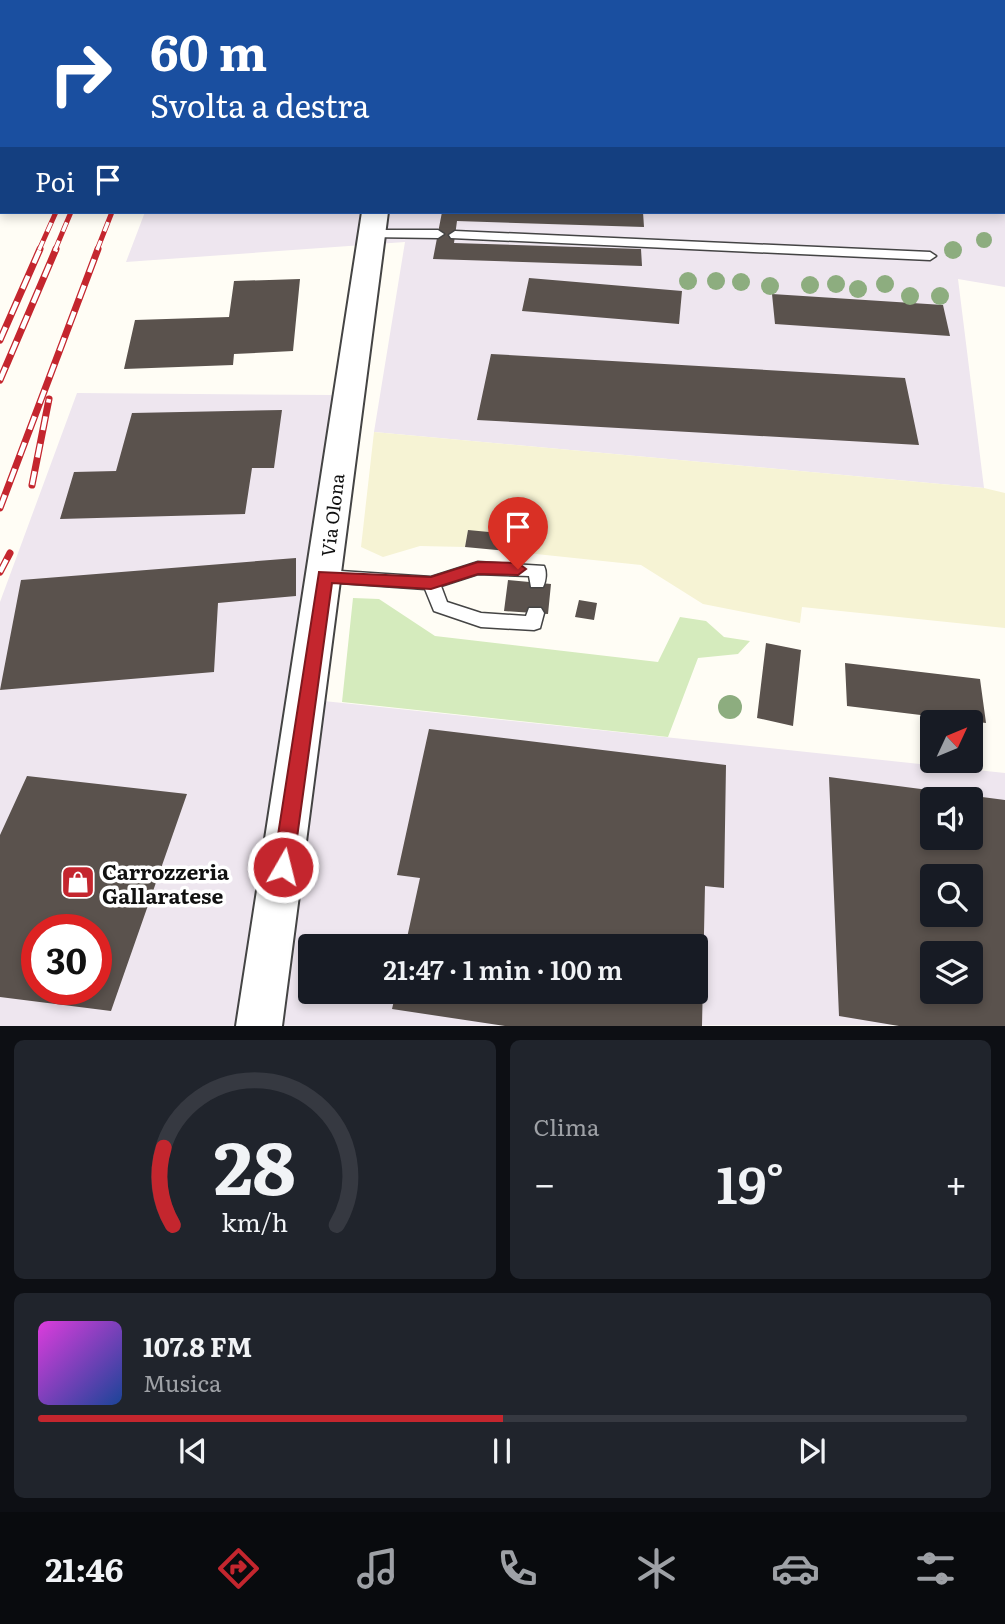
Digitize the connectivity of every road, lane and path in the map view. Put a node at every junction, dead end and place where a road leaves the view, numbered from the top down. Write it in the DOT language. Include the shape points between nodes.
graph roads {
  1 [pos="373,223"];
  2 [pos="438,234"];
  3 [pos="456,235"];
  4 [pos="930,256"];
  5 [pos="325,576"];
  6 [pos="431,583"];
  7 [pos="537,583"];
  8 [pos="535,613"];
  9 [pos="259,1026"];
  1 -- 2 [label="lane"];
  1 -- 5 [label="street, Via Olona"];
  3 -- 4 [label="lane"];
  5 -- 6 [label="lane"];
  5 -- 9 [label="street, Via Olona"];
  6 -- 7 [label="lane" via="478,568 538,570"];
  6 -- 8 [label="lane" via="440,606 481,620 534,623"];
}
